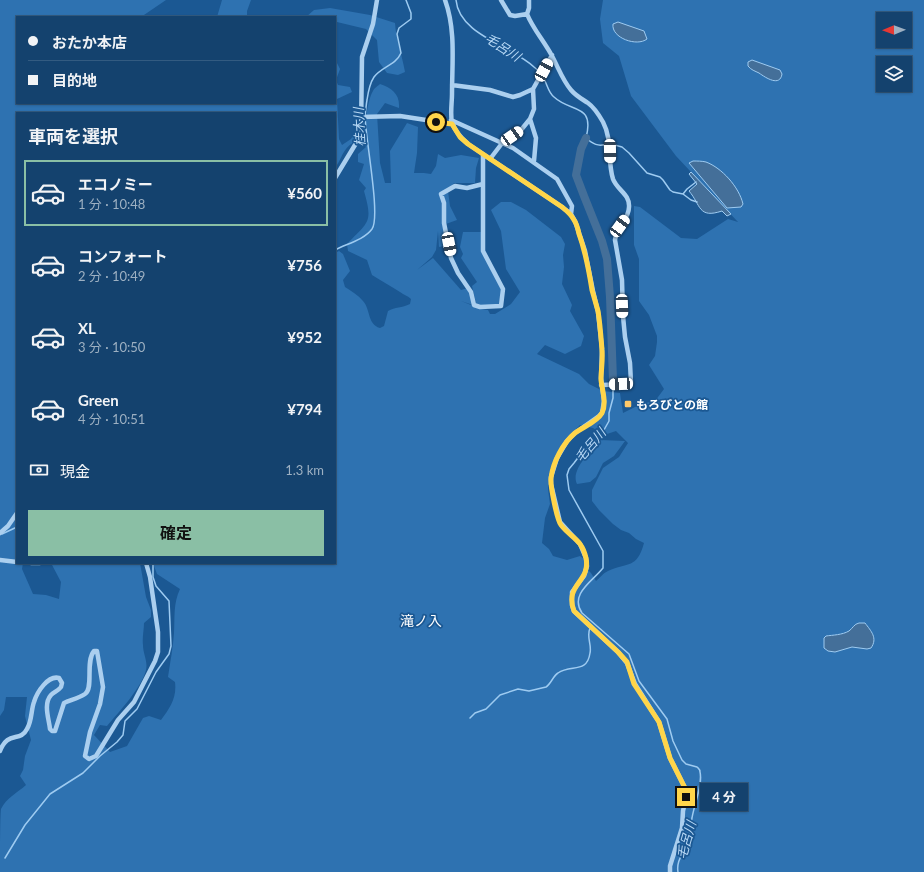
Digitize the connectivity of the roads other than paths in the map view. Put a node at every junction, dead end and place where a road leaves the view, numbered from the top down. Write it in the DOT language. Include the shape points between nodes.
graph roads {
  1 [pos="377,0"];
  2 [pos="445,0"];
  3 [pos="501,0"];
  4 [pos="528,0"];
  5 [pos="526,14"];
  6 [pos="552,55"];
  7 [pos="452,85"];
  8 [pos="533,89"];
  9 [pos="362,117"];
  10 [pos="530,119"];
  11 [pos="452,122"];
  12 [pos="503,142"];
  13 [pos="484,155"];
  14 [pos="490,159"];
  15 [pos="534,161"];
  16 [pos="336,176"];
  17 [pos="483,184"];
  18 [pos="571,214"];
  19 [pos="603,385"];
  20 [pos="16,514"];
  21 [pos="0,533"];
  22 [pos="0,560"];
  23 [pos="16,562"];
  24 [pos="146,564"];
  25 [pos="0,751"];
  26 [pos="670,872"];
  1 -- 9 [label="street" via="373,24 362,56"];
  2 -- 7 [label="street" via="452,43"];
  3 -- 5 [label="street" via="510,15"];
  4 -- 5 [label="street" via="529,8"];
  5 -- 6 [label="street"];
  6 -- 8 [label="street"];
  6 -- 19 [label="street" via="571,90 590,104 603,122 609,139 612,175 617,186 628,197 629,211 615,234 615,240 622,280 623,316 631,384"];
  7 -- 8 [label="street" via="490,90 513,97"];
  7 -- 11 [label="street"];
  8 -- 10 [label="street" via="534,109"];
  9 -- 11 [label="street" via="400,116"];
  9 -- 16 [label="street" via="358,140"];
  10 -- 12 [label="street" via="521,130"];
  10 -- 15 [label="street" via="536,138"];
  11 -- 12 [label="street"];
  11 -- 13 [label="street" via="460,137"];
  12 -- 14 [label="street"];
  12 -- 15 [label="street"];
  13 -- 14 [label="street"];
  13 -- 17 [label="street"];
  14 -- 18 [label="street"];
  15 -- 18 [label="street" via="558,180 572,206"];
  17 -- 17 [label="street" via="484,251 503,288 501,306 474,305 471,292 451,258 444,223 444,203 440,194 455,186 467,188"];
  18 -- 19 [label="street" via="585,251 598,312"];
  19 -- 26 [label="street" via="602,413 567,441 554,466 551,484 560,522 580,544 586,558 584,576 572,592 574,611 627,662 634,684 659,722 670,758 685,788 682,828"];
  20 -- 21 [label="street"];
  22 -- 23 [label="street"];
  24 -- 25 [label="street" via="158,632 158,652 134,702 118,720 96,756 89,759 85,756 104,687 97,651 91,655 89,689 86,694 64,703 55,731 50,730 47,710 50,696 61,688 62,682 56,677 48,680 34,701 28,728 23,734 3,743"];
}
